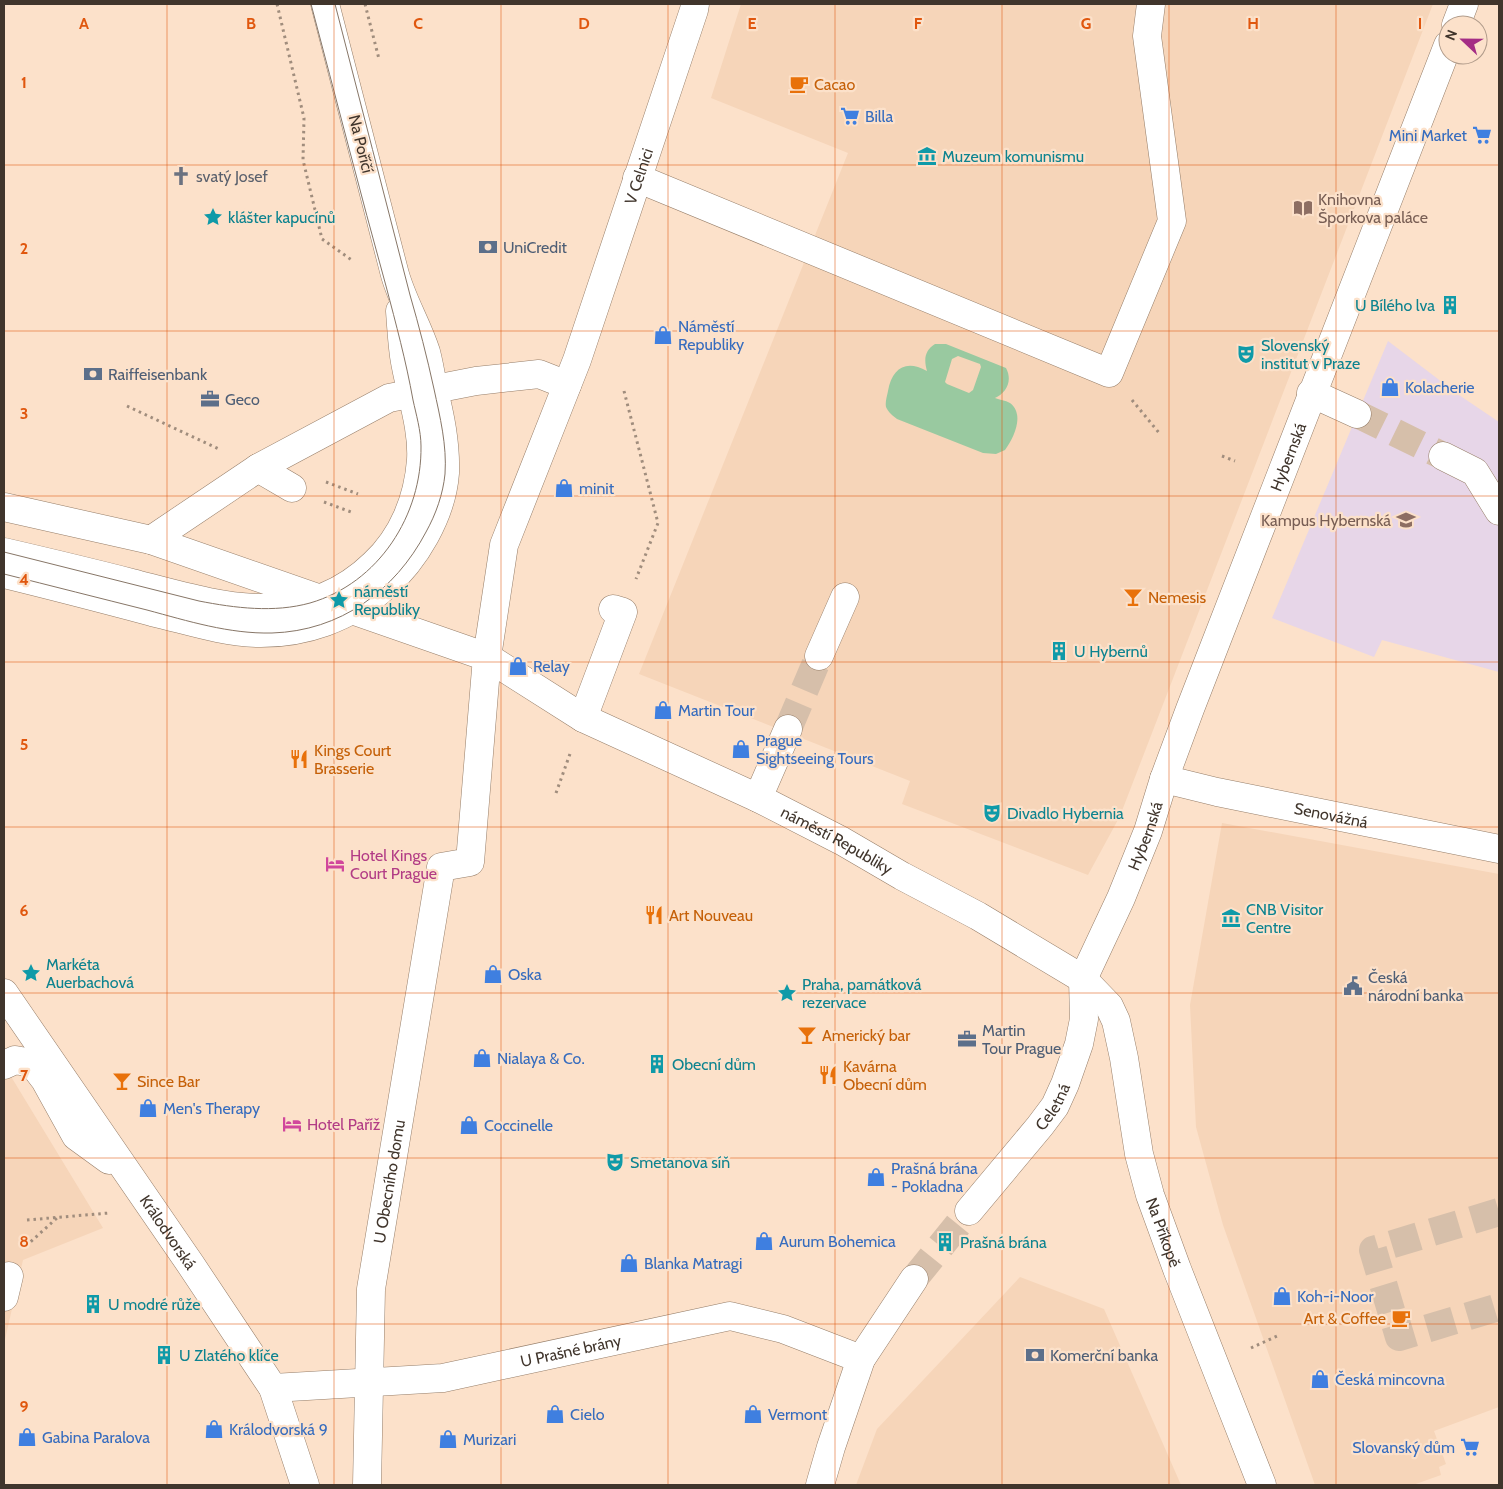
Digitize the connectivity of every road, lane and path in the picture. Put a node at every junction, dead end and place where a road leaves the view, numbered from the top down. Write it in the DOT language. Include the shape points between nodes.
graph roads {
  1 [pos="277,4"];
  2 [pos="325,4"];
  3 [pos="695,4"];
  4 [pos="1151,4"];
  5 [pos="1440,65"];
  6 [pos="637,178"];
  7 [pos="361,266"];
  8 [pos="1109,373"];
  9 [pos="567,385"];
  10 [pos="624,391"];
  11 [pos="423,392"];
  12 [pos="1311,393"];
  13 [pos="126,406"];
  14 [pos="1358,414"];
  15 [pos="1160,434"];
  16 [pos="1222,456"];
  17 [pos="1443,456"];
  18 [pos="1235,461"];
  19 [pos="258,468"];
  20 [pos="318,480"];
  21 [pos="292,488"];
  22 [pos="358,494"];
  23 [pos="318,500"];
  24 [pos="4,506"];
  25 [pos="351,512"];
  26 [pos="1499,512"];
  27 [pos="152,540"];
  28 [pos="4,552"];
  29 [pos="4,574"];
  30 [pos="845,597"];
  31 [pos="321,599"];
  32 [pos="353,610"];
  33 [pos="618,610"];
  34 [pos="820,656"];
  35 [pos="487,657"];
  36 [pos="583,718"];
  37 [pos="788,729"];
  38 [pos="1164,779"];
  39 [pos="556,793"];
  40 [pos="758,798"];
  41 [pos="1499,849"];
  42 [pos="1083,979"];
  43 [pos="4,993"];
  44 [pos="4,1066"];
  45 [pos="127,1174"];
  46 [pos="969,1211"];
  47 [pos="109,1213"];
  48 [pos="27,1220"];
  49 [pos="914,1279"];
  50 [pos="1277,1336"];
  51 [pos="1251,1348"];
  52 [pos="860,1360"];
  53 [pos="368,1382"];
  54 [pos="273,1388"];
  55 [pos="305,1485"];
  56 [pos="366,1485"];
  57 [pos="820,1485"];
  58 [pos="1262,1485"];
  1 -- 7 [label="path" via="304,118 303,160 322,239"];
  2 -- 11 [label="street, Na Poříčí" via="397,284 404,356"];
  3 -- 6 [label="street, V Celnici"];
  4 -- 8 [label="street" via="1147,36 1172,220"];
  5 -- 12 [label="street, Hybernská"];
  6 -- 8 [label="street"];
  6 -- 9 [label="street, V Celnici"];
  8 -- 15 [label="path"];
  9 -- 11 [label="street" via="539,374 476,381"];
  9 -- 35 [label="street" via="504,545"];
  10 -- 33 [label="path" via="658,523"];
  11 -- 19 [label="street" via="389,398"];
  11 -- 31 [label="street" via="421,459 417,488 406,519 395,540 369,570"];
  11 -- 32 [label="street" via="440,416 445,457 437,508 421,542 401,571 377,594"];
  12 -- 14 [label="street"];
  12 -- 38 [label="street, Hybernská"];
  13 -- 19 [label="path"];
  16 -- 18 [label="path"];
  17 -- 26 [label="street" via="1475,472"];
  19 -- 21 [label="street"];
  19 -- 27 [label="street"];
  20 -- 22 [label="path"];
  23 -- 25 [label="path"];
  24 -- 27 [label="street, náměstí Republiky"];
  27 -- 31 [label="street, náměstí Republiky"];
  28 -- 31 [label="street" via="228,607 281,608"];
  29 -- 32 [label="street" via="213,627 242,631 274,633 308,628"];
  30 -- 34 [label="street"];
  31 -- 32 [label="street, náměstí Republiky"];
  32 -- 35 [label="street, náměstí Republiky"];
  33 -- 36 [label="street"];
  35 -- 36 [label="street, náměstí Republiky"];
  35 -- 53 [label="street, U Obecního domu" via="470,862 441,867 371,1289"];
  36 -- 39 [label="path"];
  36 -- 40 [label="street, náměstí Republiky"];
  37 -- 40 [label="street"];
  38 -- 41 [label="street, Senovážná"];
  38 -- 42 [label="street, Hybernská" via="1148,831 1121,898"];
  40 -- 42 [label="street, náměstí Republiky" via="985,920"];
  42 -- 46 [label="street, Celetná" via="1084,1019 1079,1044 1055,1106"];
  42 -- 58 [label="street, Na Příkopě" via="1109,1006 1116,1021 1139,1154 1150,1195"];
  43 -- 45 [label="street, Králodvorská"];
  44 -- 45 [label="street" via="15,1060 32,1063 76,1136"];
  45 -- 54 [label="street, Králodvorská"];
  47 -- 48 [label="path"];
  49 -- 52 [label="street"];
  50 -- 51 [label="path"];
  52 -- 53 [label="street, U Prašné brány" via="783,1329 730,1316 442,1378"];
  52 -- 57 [label="street"];
  53 -- 54 [label="street, U Prašné brány"];
  53 -- 56 [label="street, U Obecního domu"];
  54 -- 55 [label="street, Králodvorská"];
}
